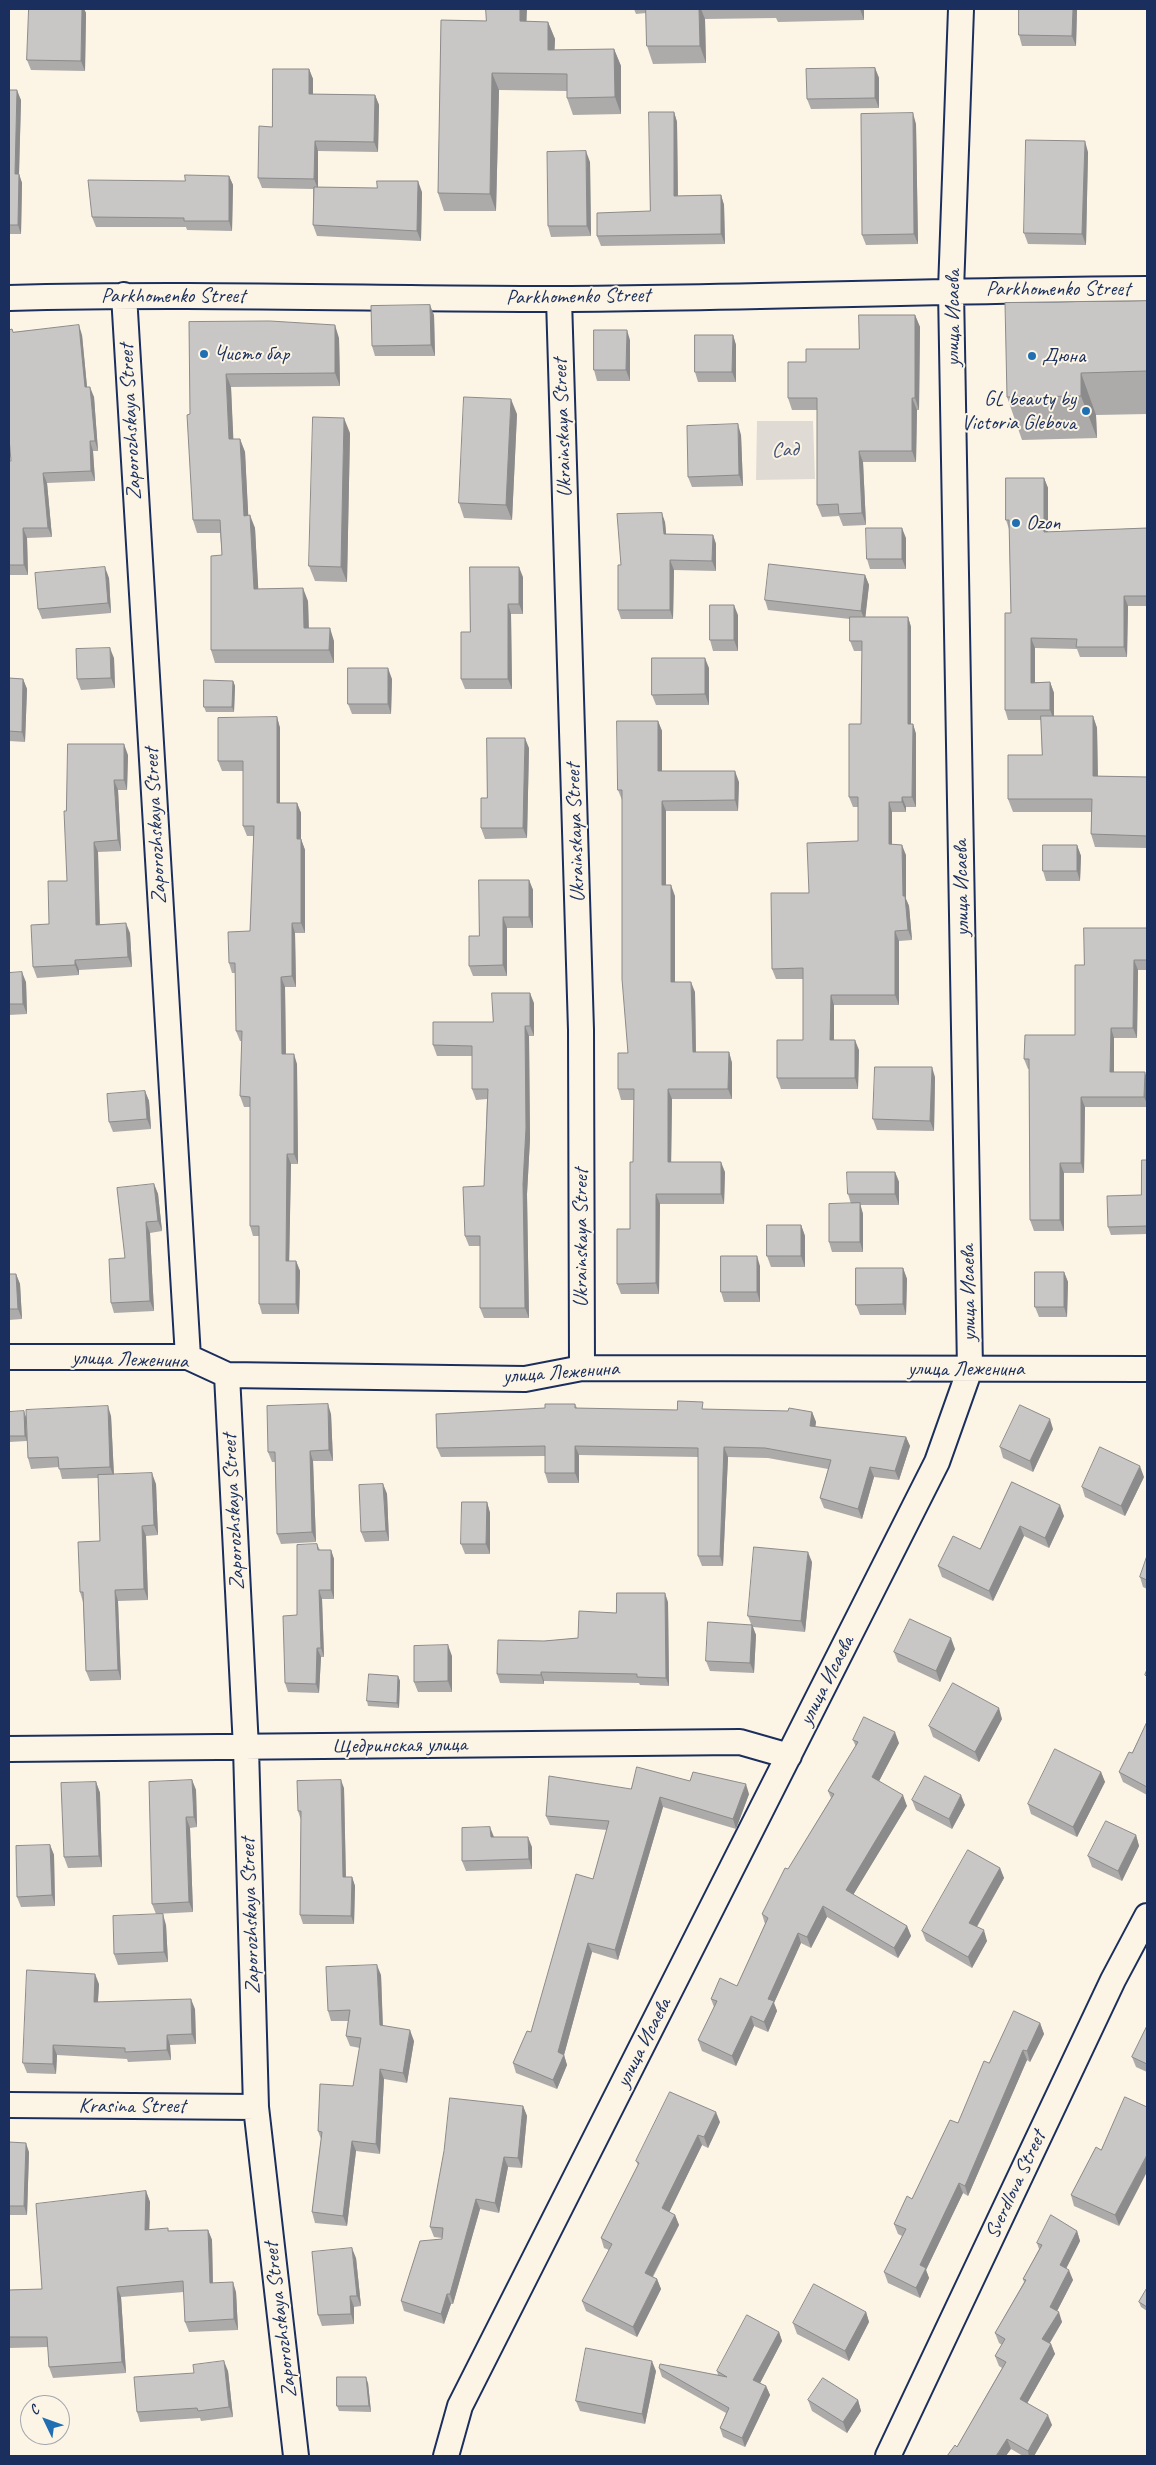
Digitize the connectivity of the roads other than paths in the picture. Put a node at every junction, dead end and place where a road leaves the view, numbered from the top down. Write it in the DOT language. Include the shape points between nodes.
graph roads {
  1 [pos="961,9"];
  2 [pos="1147,289"];
  3 [pos="951,290"];
  4 [pos="124,295"];
  5 [pos="9,298"];
  6 [pos="559,298"];
  7 [pos="9,1357"];
  8 [pos="188,1357"];
  9 [pos="582,1368"];
  10 [pos="1147,1368"];
  11 [pos="970,1369"];
  12 [pos="227,1375"];
  13 [pos="246,1748"];
  14 [pos="9,1749"];
  15 [pos="789,1756"];
  16 [pos="1147,1916"];
  17 [pos="9,2105"];
  18 [pos="256,2107"];
  19 [pos="296,2456"];
  20 [pos="446,2456"];
  21 [pos="888,2456"];
  1 -- 3 [label="street, улица Исаева"];
  2 -- 3 [label="street, Parkhomenko Street"];
  3 -- 6 [label="street, Parkhomenko Street"];
  3 -- 11 [label="street, улица Исаева"];
  4 -- 5 [label="street, Parkhomenko Street"];
  4 -- 6 [label="street, Parkhomenko Street"];
  4 -- 8 [label="street, Zaporozhskaya Street"];
  6 -- 9 [label="street, Ukrainskaya Street" via="581,1030"];
  7 -- 8 [label="street, улица Леженина"];
  8 -- 12 [label="street, улица Леженина"];
  9 -- 11 [label="street, улица Леженина"];
  9 -- 12 [label="street, улица Леженина" via="524,1379"];
  10 -- 11 [label="street, улица Леженина"];
  11 -- 15 [label="street, улица Исаева" via="938,1462"];
  12 -- 13 [label="street, Zaporozhskaya Street"];
  13 -- 14 [label="street, Щедринская улица"];
  13 -- 15 [label="street, Щедринская улица" via="740,1742"];
  13 -- 18 [label="street, Zaporozhskaya Street"];
  15 -- 20 [label="street, улица Исаева" via="460,2406"];
  16 -- 21 [label="street, Sverdlova Street" via="1113,1980"];
  17 -- 18 [label="street, Krasina Street"];
  18 -- 19 [label="street, Zaporozhskaya Street"];
}
